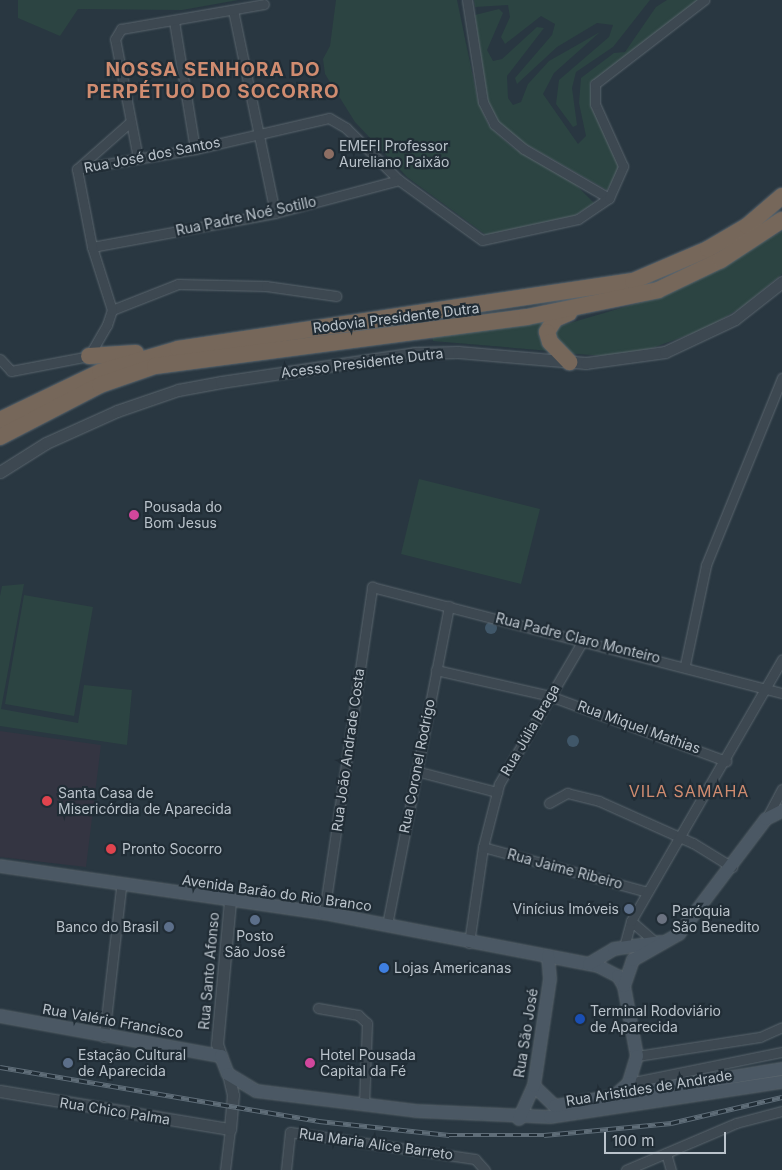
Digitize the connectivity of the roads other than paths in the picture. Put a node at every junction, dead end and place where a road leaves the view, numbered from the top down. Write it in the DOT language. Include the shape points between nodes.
graph roads {
  1 [pos="467,0"];
  2 [pos="704,0"];
  3 [pos="264,4"];
  4 [pos="234,10"];
  5 [pos="174,21"];
  6 [pos="129,124"];
  7 [pos="259,134"];
  8 [pos="196,149"];
  9 [pos="138,158"];
  10 [pos="77,170"];
  11 [pos="398,180"];
  12 [pos="782,196"];
  13 [pos="609,198"];
  14 [pos="275,213"];
  15 [pos="782,220"];
  16 [pos="92,247"];
  17 [pos="782,282"];
  18 [pos="336,296"];
  19 [pos="622,298"];
  20 [pos="112,310"];
  21 [pos="178,349"];
  22 [pos="89,356"];
  23 [pos="0,359"];
  24 [pos="570,362"];
  25 [pos="782,378"];
  26 [pos="0,420"];
  27 [pos="0,437"];
  28 [pos="0,472"];
  29 [pos="372,586"];
  30 [pos="449,606"];
  31 [pos="583,640"];
  32 [pos="782,659"];
  33 [pos="685,665"];
  34 [pos="436,670"];
  35 [pos="769,686"];
  36 [pos="782,693"];
  37 [pos="550,696"];
  38 [pos="726,761"];
  39 [pos="416,771"];
  40 [pos="782,789"];
  41 [pos="497,792"];
  42 [pos="549,803"];
  43 [pos="782,811"];
  44 [pos="766,819"];
  45 [pos="681,838"];
  46 [pos="483,847"];
  47 [pos="0,866"];
  48 [pos="732,867"];
  49 [pos="121,887"];
  50 [pos="647,892"];
  51 [pos="230,900"];
  52 [pos="324,913"];
  53 [pos="630,921"];
  54 [pos="387,925"];
  55 [pos="671,939"];
  56 [pos="469,943"];
  57 [pos="655,943"];
  58 [pos="624,947"];
  59 [pos="548,956"];
  60 [pos="561,961"];
  61 [pos="589,964"];
  62 [pos="550,979"];
  63 [pos="621,981"];
  64 [pos="318,1008"];
  65 [pos="0,1016"];
  66 [pos="782,1028"];
  67 [pos="104,1037"];
  68 [pos="216,1051"];
  69 [pos="782,1052"];
  70 [pos="637,1056"];
  71 [pos="782,1069"];
  72 [pos="228,1074"];
  73 [pos="782,1082"];
  74 [pos="630,1083"];
  75 [pos="534,1086"];
  76 [pos="256,1090"];
  77 [pos="0,1091"];
  78 [pos="233,1095"];
  79 [pos="611,1100"];
  80 [pos="364,1104"];
  81 [pos="782,1111"];
  82 [pos="519,1119"];
  83 [pos="230,1130"];
  84 [pos="666,1153"];
  85 [pos="476,1167"];
  86 [pos="225,1170"];
  87 [pos="286,1170"];
  88 [pos="486,1170"];
  89 [pos="626,1170"];
  90 [pos="671,1170"];
  1 -- 13 [label="street" via="484,102 494,124 524,148"];
  2 -- 13 [label="street" via="607,72 593,91 594,104 622,158 620,182"];
  3 -- 4 [label="street"];
  4 -- 5 [label="street"];
  4 -- 7 [label="street"];
  5 -- 6 [label="street" via="121,29 115,39"];
  5 -- 8 [label="street"];
  6 -- 9 [label="street"];
  6 -- 10 [label="street"];
  7 -- 8 [label="street, Rua José dos Santos"];
  7 -- 11 [label="street, Rua José dos Santos" via="329,118 346,128"];
  7 -- 14 [label="street"];
  8 -- 9 [label="street, Rua José dos Santos"];
  9 -- 10 [label="street, Rua José dos Santos"];
  10 -- 16 [label="street, Rua José dos Santos"];
  11 -- 13 [label="street, Rua José dos Santos" via="487,241 578,219"];
  11 -- 14 [label="street, Rua Padre Noé Sotillo"];
  12 -- 21 [label="highway, Rodovia Presidente Dutra" via="747,226 708,249 633,281"];
  14 -- 16 [label="street, Rua Padre Noé Sotillo"];
  15 -- 19 [label="highway, Rodovia Presidente Dutra" via="702,270 658,290"];
  16 -- 20 [label="street, Rua José dos Santos"];
  17 -- 24 [label="street, Acesso Presidente Dutra" via="752,309 686,344 624,360"];
  18 -- 20 [label="street" via="266,286 178,284"];
  19 -- 24 [label="highway" via="563,314 551,323 547,336"];
  19 -- 27 [label="highway, Rodovia Presidente Dutra" via="527,317 256,349 155,366 100,385"];
  20 -- 22 [label="street"];
  21 -- 22 [label="highway"];
  21 -- 26 [label="highway, Rodovia Presidente Dutra" via="100,372"];
  22 -- 23 [label="street" via="11,371"];
  24 -- 28 [label="street, Acesso Presidente Dutra" via="458,352 414,353 189,388 117,411 46,443"];
  25 -- 33 [label="street" via="706,565"];
  29 -- 30 [label="street, Rua Padre Claro Monteiro"];
  29 -- 52 [label="street, Rua João Andrade Costa"];
  30 -- 31 [label="street, Rua Padre Claro Monteiro"];
  30 -- 34 [label="street, Rua Coronel Rodrigo"];
  31 -- 33 [label="street, Rua Padre Claro Monteiro"];
  31 -- 37 [label="street, Rua Júlia Braga"];
  32 -- 35 [label="street"];
  33 -- 35 [label="street, Rua Padre Claro Monteiro"];
  34 -- 37 [label="street, Rua Miquel Mathias"];
  34 -- 39 [label="street, Rua Coronel Rodrigo"];
  35 -- 36 [label="street, Rua Padre Claro Monteiro"];
  35 -- 38 [label="street"];
  37 -- 38 [label="street, Rua Miquel Mathias"];
  37 -- 41 [label="street, Rua Júlia Braga" via="508,763"];
  38 -- 45 [label="street"];
  39 -- 41 [label="street"];
  39 -- 54 [label="street, Rua Coronel Rodrigo"];
  40 -- 44 [label="street"];
  41 -- 46 [label="street, Rua Júlia Braga"];
  42 -- 45 [label="street" via="574,793"];
  43 -- 44 [label="main road"];
  44 -- 48 [label="main road"];
  45 -- 48 [label="street"];
  45 -- 50 [label="street"];
  46 -- 50 [label="street, Rua Jaime Ribeiro"];
  46 -- 56 [label="street, Rua Júlia Braga"];
  47 -- 49 [label="main road, Avenida Barão do Rio Branco"];
  48 -- 55 [label="main road" via="691,922"];
  49 -- 51 [label="main road, Avenida Barão do Rio Branco"];
  49 -- 67 [label="street"];
  50 -- 53 [label="street"];
  51 -- 52 [label="main road, Avenida Barão do Rio Branco"];
  51 -- 68 [label="street, Rua Santo Afonso"];
  52 -- 54 [label="main road, Avenida Barão do Rio Branco"];
  53 -- 57 [label="street"];
  53 -- 58 [label="street"];
  54 -- 56 [label="main road, Avenida Barão do Rio Branco"];
  55 -- 57 [label="main road"];
  55 -- 63 [label="main road" via="634,960"];
  56 -- 59 [label="main road, Avenida Barão do Rio Branco"];
  57 -- 58 [label="main road"];
  58 -- 61 [label="main road"];
  58 -- 63 [label="main road" via="626,963"];
  59 -- 60 [label="main road, Avenida Barão do Rio Branco"];
  59 -- 62 [label="main road, Rua São José"];
  60 -- 61 [label="main road"];
  60 -- 62 [label="main road, Rua São José"];
  61 -- 63 [label="main road"];
  62 -- 75 [label="main road, Rua São José"];
  63 -- 70 [label="main road"];
  64 -- 80 [label="street" via="358,1015 367,1023"];
  65 -- 67 [label="main road, Rua Valério Francisco"];
  66 -- 70 [label="street" via="760,1037"];
  67 -- 68 [label="main road, Rua Valério Francisco"];
  68 -- 72 [label="main road, Rua Santo Afonso"];
  69 -- 74 [label="street"];
  70 -- 74 [label="main road"];
  71 -- 79 [label="main road, Rua Aristides de Andrade"];
  72 -- 76 [label="main road"];
  72 -- 78 [label="street, Rua Santo Afonso"];
  73 -- 82 [label="main road, Rua Aristides de Andrade" via="655,1104"];
  74 -- 79 [label="main road"];
  75 -- 79 [label="main road, Rua Aristides de Andrade" via="555,1106"];
  75 -- 82 [label="main road, Rua São José"];
  76 -- 78 [label="street"];
  76 -- 80 [label="main road, Rua Aristides de Andrade"];
  77 -- 83 [label="street, Rua Chico Palma"];
  78 -- 83 [label="street, Rua Santo Afonso"];
  80 -- 82 [label="main road, Rua Aristides de Andrade"];
  81 -- 84 [label="street" via="736,1123"];
  83 -- 86 [label="street"];
  84 -- 89 [label="street"];
  84 -- 90 [label="street"];
  85 -- 87 [label="street, Rua Maria Alice Barreto" via="468,1158 290,1132"];
  85 -- 88 [label="street, Rua Maria Alice Barreto"];
}
